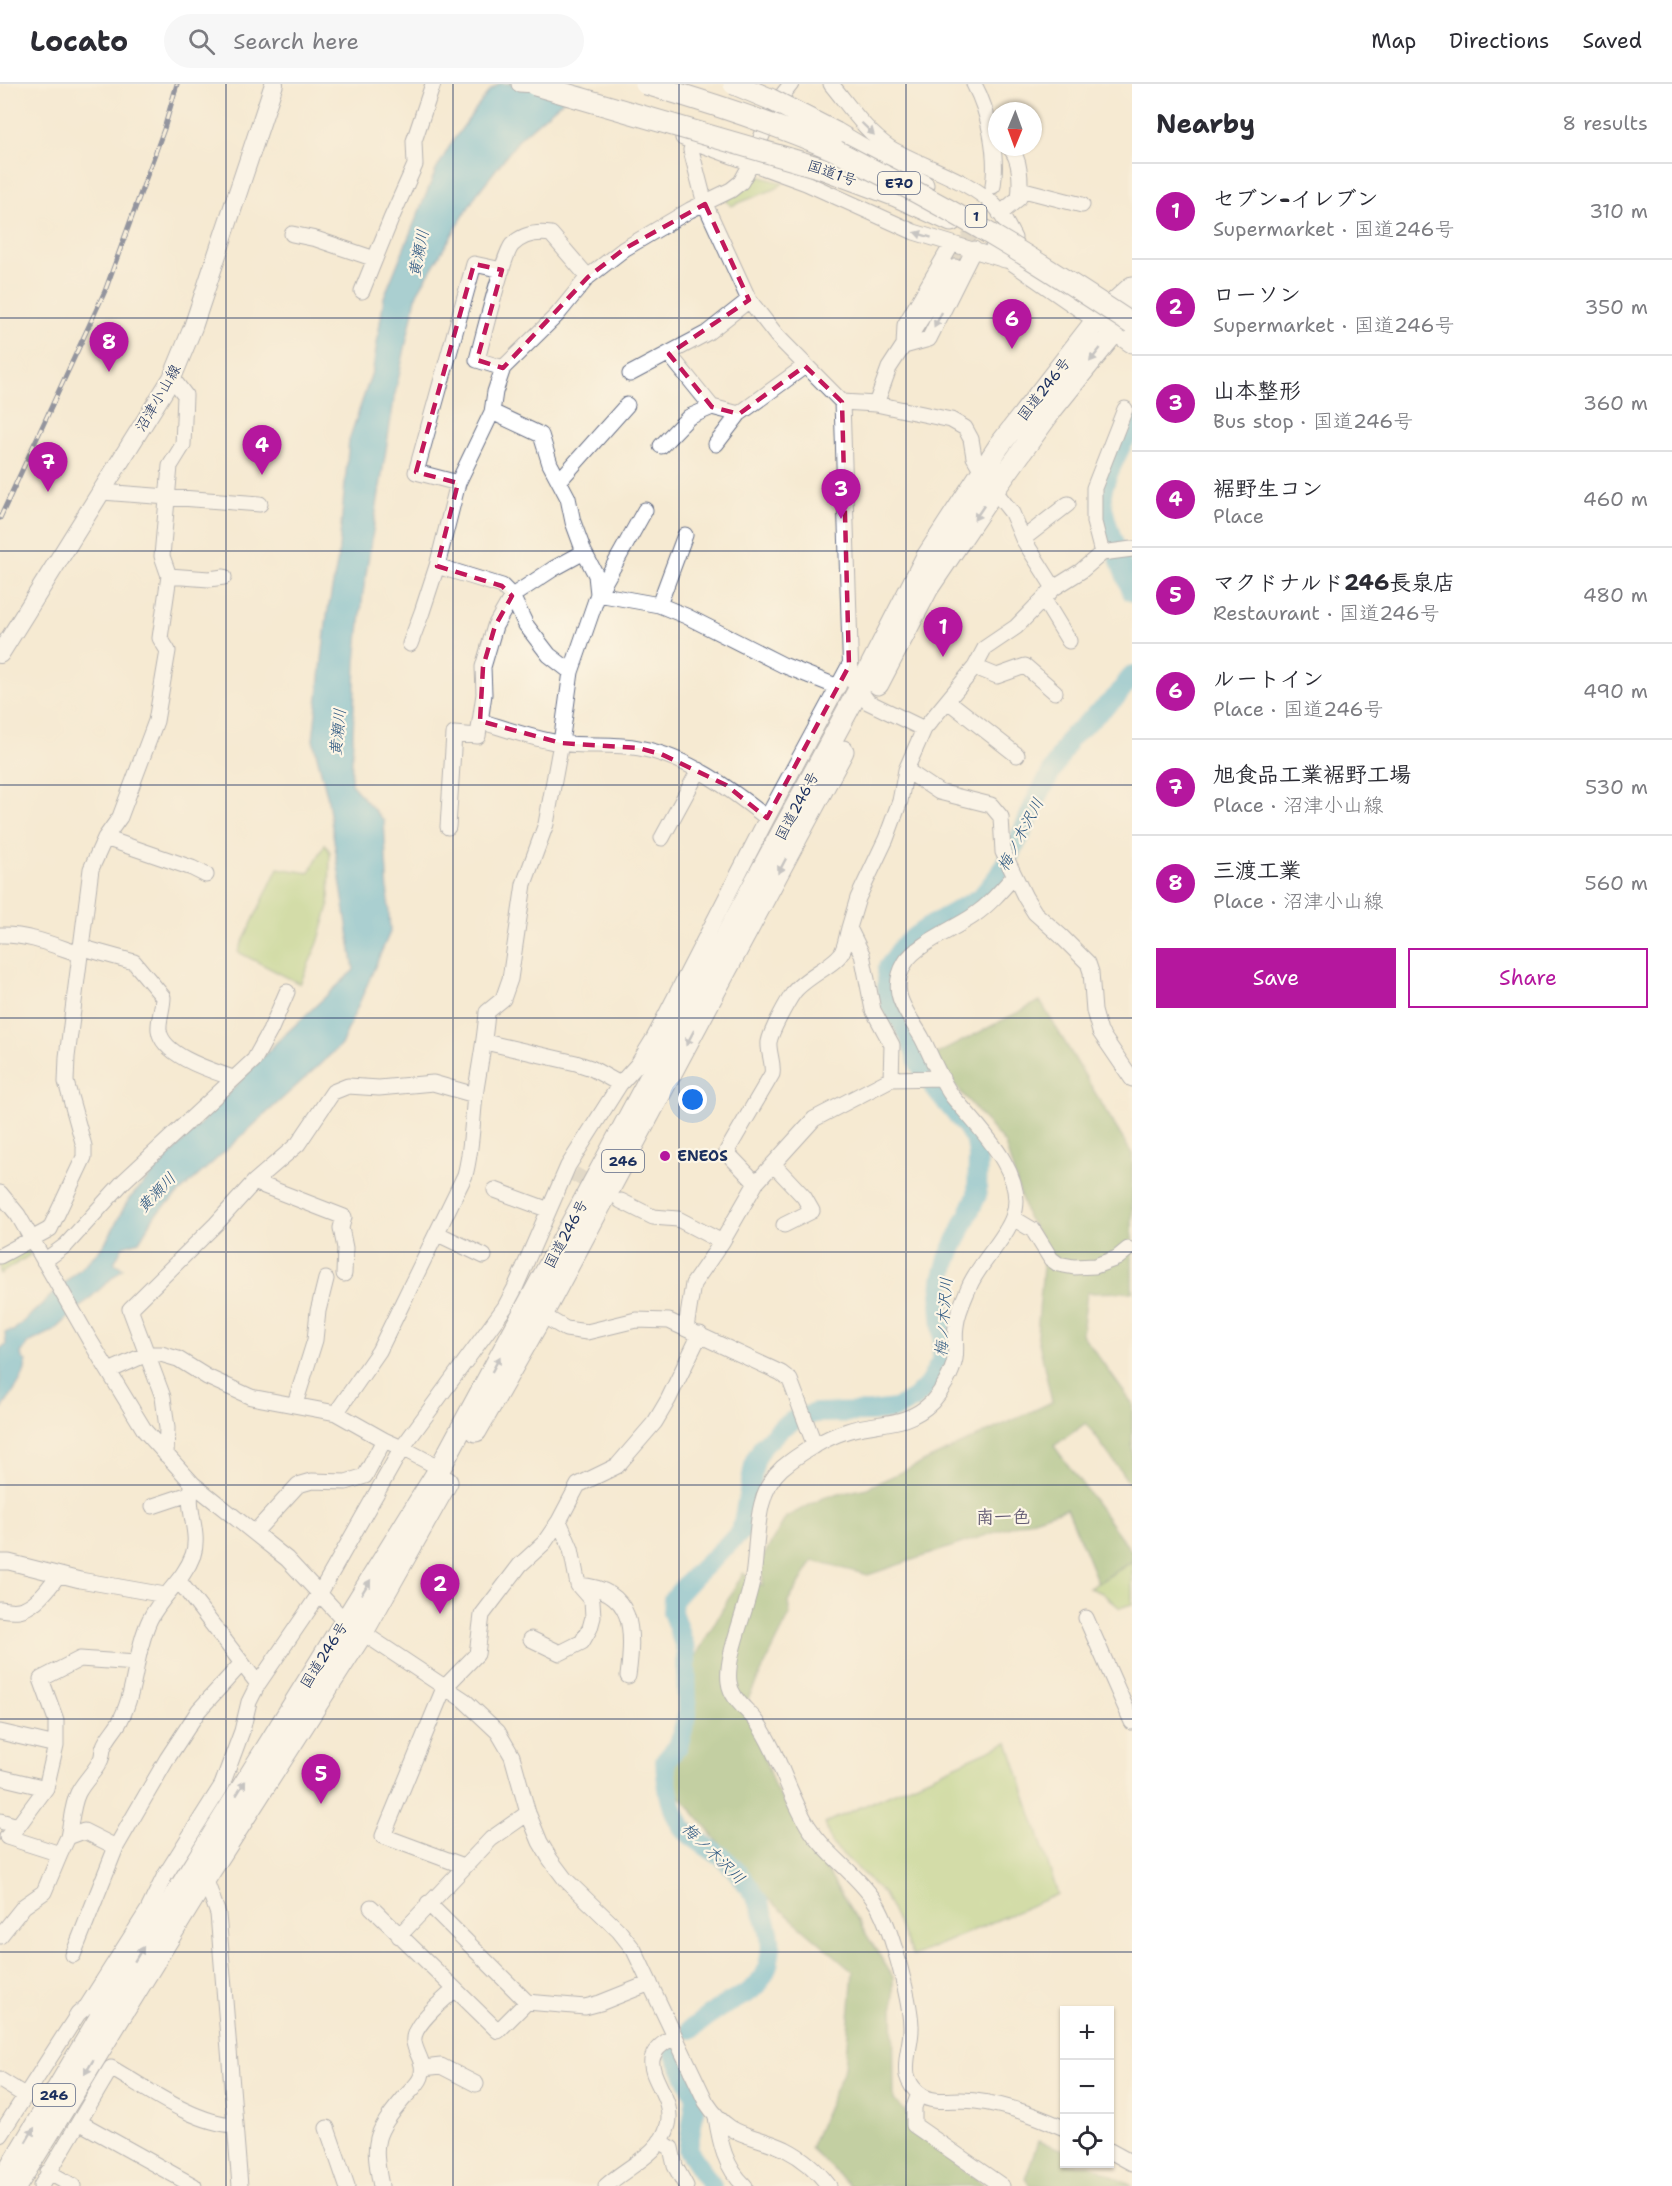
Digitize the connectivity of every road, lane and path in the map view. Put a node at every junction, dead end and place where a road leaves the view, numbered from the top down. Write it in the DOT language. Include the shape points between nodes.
graph roads {
  1 [pos="274,84"];
  2 [pos="433,84"];
  3 [pos="519,84"];
  4 [pos="534,84"];
  5 [pos="571,84"];
  6 [pos="646,84"];
  7 [pos="687,84"];
  8 [pos="734,84"];
  9 [pos="791,84"];
  10 [pos="831,84"];
  11 [pos="975,84"];
  12 [pos="988,121"];
  13 [pos="692,150"];
  14 [pos="995,156"];
  15 [pos="1016,156"];
  16 [pos="752,164"];
  17 [pos="993,186"];
  18 [pos="1020,189"];
  19 [pos="705,204"];
  20 [pos="1082,205"];
  21 [pos="1000,214"];
  22 [pos="292,234"];
  23 [pos="1014,238"];
  24 [pos="952,244"];
  25 [pos="974,249"];
  26 [pos="375,259"];
  27 [pos="1019,264"];
  28 [pos="955,267"];
  29 [pos="502,270"];
  30 [pos="588,277"];
  31 [pos="1132,287"];
  32 [pos="362,291"];
  33 [pos="749,300"];
  34 [pos="1124,319"];
  35 [pos="904,346"];
  36 [pos="669,354"];
  37 [pos="805,366"];
  38 [pos="503,368"];
  39 [pos="630,375"];
  40 [pos="172,378"];
  41 [pos="842,402"];
  42 [pos="876,404"];
  43 [pos="627,405"];
  44 [pos="712,407"];
  45 [pos="1125,409"];
  46 [pos="492,412"];
  47 [pos="739,414"];
  48 [pos="716,444"];
  49 [pos="661,446"];
  50 [pos="982,471"];
  51 [pos="560,480"];
  52 [pos="458,483"];
  53 [pos="994,490"];
  54 [pos="102,492"];
  55 [pos="167,496"];
  56 [pos="260,504"];
  57 [pos="1068,504"];
  58 [pos="645,510"];
  59 [pos="685,535"];
  60 [pos="1023,539"];
  61 [pos="1130,549"];
  62 [pos="584,552"];
  63 [pos="1105,552"];
  64 [pos="437,566"];
  65 [pos="169,576"];
  66 [pos="224,577"];
  67 [pos="1054,588"];
  68 [pos="598,594"];
  69 [pos="512,596"];
  70 [pos="1044,600"];
  71 [pos="659,605"];
  72 [pos="1069,640"];
  73 [pos="410,644"];
  74 [pos="0,654"];
  75 [pos="975,667"];
  76 [pos="571,672"];
  77 [pos="1055,692"];
  78 [pos="855,694"];
  79 [pos="948,701"];
  80 [pos="480,721"];
  81 [pos="924,729"];
  82 [pos="561,743"];
  83 [pos="1017,755"];
  84 [pos="699,770"];
  85 [pos="906,770"];
  86 [pos="767,818"];
  87 [pos="448,826"];
  88 [pos="105,838"];
  89 [pos="662,838"];
  90 [pos="1013,874"];
  91 [pos="206,875"];
  92 [pos="849,928"];
  93 [pos="0,935"];
  94 [pos="79,950"];
  95 [pos="287,992"];
  96 [pos="485,1042"];
  97 [pos="638,1064"];
  98 [pos="233,1078"];
  99 [pos="939,1078"];
  100 [pos="891,1079"];
  101 [pos="1132,1079"];
  102 [pos="620,1084"];
  103 [pos="476,1095"];
  104 [pos="773,1164"];
  105 [pos="254,1182"];
  106 [pos="756,1183"];
  107 [pos="495,1190"];
  108 [pos="0,1193"];
  109 [pos="621,1201"];
  110 [pos="549,1209"];
  111 [pos="1013,1218"];
  112 [pos="784,1225"];
  113 [pos="438,1234"];
  114 [pos="32,1240"];
  115 [pos="722,1242"];
  116 [pos="1128,1249"];
  117 [pos="0,1256"];
  118 [pos="484,1256"];
  119 [pos="46,1264"];
  120 [pos="344,1274"];
  121 [pos="326,1279"];
  122 [pos="515,1288"];
  123 [pos="542,1315"];
  124 [pos="686,1328"];
  125 [pos="700,1334"];
  126 [pos="147,1354"];
  127 [pos="109,1371"];
  128 [pos="295,1404"];
  129 [pos="336,1413"];
  130 [pos="384,1440"];
  131 [pos="815,1446"];
  132 [pos="402,1448"];
  133 [pos="166,1455"];
  134 [pos="440,1468"];
  135 [pos="191,1489"];
  136 [pos="153,1506"];
  137 [pos="559,1521"];
  138 [pos="255,1532"];
  139 [pos="0,1562"];
  140 [pos="58,1575"];
  141 [pos="179,1581"];
  142 [pos="578,1585"];
  143 [pos="320,1593"];
  144 [pos="165,1595"];
  145 [pos="0,1609"];
  146 [pos="1086,1618"];
  147 [pos="345,1621"];
  148 [pos="363,1632"];
  149 [pos="531,1639"];
  150 [pos="136,1662"];
  151 [pos="242,1663"];
  152 [pos="628,1676"];
  153 [pos="258,1684"];
  154 [pos="444,1688"];
  155 [pos="1132,1722"];
  156 [pos="0,1732"];
  157 [pos="56,1745"];
  158 [pos="0,1777"];
  159 [pos="46,1788"];
  160 [pos="528,1813"];
  161 [pos="0,1821"];
  162 [pos="18,1826"];
  163 [pos="68,1837"];
  164 [pos="116,1847"];
  165 [pos="60,1854"];
  166 [pos="198,1858"];
  167 [pos="464,1866"];
  168 [pos="205,1880"];
  169 [pos="428,1903"];
  170 [pos="370,1907"];
  171 [pos="0,1936"];
  172 [pos="399,1936"];
  173 [pos="73,1955"];
  174 [pos="650,1983"];
  175 [pos="454,1989"];
  176 [pos="527,2002"];
  177 [pos="97,2005"];
  178 [pos="674,2037"];
  179 [pos="423,2068"];
  180 [pos="0,2080"];
  181 [pos="476,2084"];
  182 [pos="919,2094"];
  183 [pos="26,2096"];
  184 [pos="716,2117"];
  185 [pos="79,2122"];
  186 [pos="235,2125"];
  187 [pos="1060,2126"];
  188 [pos="327,2128"];
  189 [pos="0,2135"];
  190 [pos="660,2141"];
  191 [pos="1114,2153"];
  192 [pos="1132,2163"];
  193 [pos="44,2179"];
  194 [pos="187,2184"];
  195 [pos="0,2185"];
  196 [pos="16,2186"];
  197 [pos="72,2186"];
  198 [pos="240,2186"];
  199 [pos="347,2186"];
  200 [pos="381,2186"];
  201 [pos="606,2186"];
  202 [pos="686,2186"];
  203 [pos="745,2186"];
  204 [pos="829,2186"];
  205 [pos="1002,2186"];
  1 -- 40 [label="main road, 沼津小山線" via="193,327"];
  2 -- 26 [label="street" via="414,141 416,165"];
  3 -- 4 [label="street"];
  4 -- 27 [label="highway, 国道1号 / 1, bridge" via="821,168 896,195 962,227"];
  5 -- 16 [label="street, bridge" via="597,104 621,115"];
  6 -- 34 [label="highway, E70, bridge" via="761,121 832,149 998,238"];
  7 -- 34 [label="highway, E70" via="834,143 914,184 1002,233"];
  8 -- 23 [label="highway, 国道1号 / 1, bridge" via="836,133"];
  9 -- 16 [label="street" via="773,107"];
  10 -- 21 [label="street, one-way" via="872,135 982,195"];
  11 -- 12 [label="street"];
  13 -- 19 [label="street"];
  14 -- 17 [label="street"];
  15 -- 18 [label="street"];
  16 -- 19 [label="street" via="741,182"];
  24 -- 16 [label="street, one-way"];
  18 -- 20 [label="street"];
  18 -- 21 [label="street" via="1019,198"];
  19 -- 30 [label="street" via="624,249"];
  19 -- 33 [label="street"];
  21 -- 23 [label="street"];
  22 -- 26 [label="street"];
  23 -- 34 [label="highway, 国道1号 / 1"];
  24 -- 25 [label="street"];
  24 -- 35 [label="street" via="905,325"];
  25 -- 27 [label="street"];
  25 -- 35 [label="street, one-way" via="929,339"];
  26 -- 32 [label="street"];
  27 -- 34 [label="highway, 国道1号 / 1"];
  28 -- 35 [label="street"];
  29 -- 30 [label="street" via="511,245 535,232 550,234"];
  29 -- 38 [label="street" via="477,360"];
  29 -- 52 [label="street" via="474,264 416,472"];
  30 -- 38 [label="street" via="557,315"];
  31 -- 34 [label="highway, 国道246号 / 246"];
  33 -- 36 [label="street" via="707,333"];
  33 -- 37 [label="street"];
  34 -- 50 [label="highway, 国道246号 / 246"];
  34 -- 53 [label="highway, 国道246号 / 246, one-way"];
  35 -- 42 [label="street" via="889,368"];
  36 -- 39 [label="street"];
  36 -- 44 [label="street"];
  37 -- 41 [label="street"];
  37 -- 47 [label="street"];
  38 -- 46 [label="street"];
  40 -- 54 [label="main road, 沼津小山線"];
  40 -- 55 [label="street" via="185,395 183,445 170,466"];
  41 -- 42 [label="street"];
  41 -- 78 [label="street" via="849,666"];
  42 -- 50 [label="street" via="951,420 965,428"];
  43 -- 51 [label="street"];
  44 -- 47 [label="street"];
  44 -- 49 [label="street" via="689,417"];
  45 -- 63 [label="street" via="1094,488 1094,522"];
  46 -- 51 [label="street" via="541,435"];
  46 -- 52 [label="street"];
  47 -- 48 [label="street"];
  50 -- 78 [label="highway, 国道246号 / 246" via="926,558"];
  51 -- 62 [label="street"];
  52 -- 64 [label="street"];
  53 -- 60 [label="street" via="1012,513"];
  53 -- 78 [label="highway, 国道246号 / 246, one-way"];
  54 -- 55 [label="street"];
  54 -- 74 [label="main road, 沼津小山線"];
  55 -- 56 [label="street"];
  55 -- 65 [label="street" via="162,556"];
  57 -- 60 [label="street"];
  58 -- 68 [label="street"];
  59 -- 71 [label="street"];
  60 -- 67 [label="street"];
  61 -- 63 [label="street"];
  62 -- 68 [label="street" via="596,575"];
  62 -- 69 [label="street"];
  63 -- 67 [label="street"];
  64 -- 69 [label="street" via="502,586"];
  64 -- 73 [label="street"];
  65 -- 66 [label="street"];
  65 -- 88 [label="street" via="159,638 168,651 156,722 120,817"];
  67 -- 70 [label="street"];
  68 -- 71 [label="street"];
  68 -- 76 [label="street"];
  69 -- 76 [label="street" via="526,625 549,655"];
  69 -- 80 [label="street" via="495,626 483,667"];
  70 -- 72 [label="street"];
  70 -- 75 [label="street" via="986,648"];
  71 -- 78 [label="street" via="783,665"];
  75 -- 77 [label="street" via="998,676 1025,666"];
  75 -- 79 [label="street"];
  76 -- 82 [label="street"];
  78 -- 81 [label="street"];
  78 -- 86 [label="street" via="803,756"];
  78 -- 123 [label="highway, 国道246号 / 246, one-way"];
  134 -- 78 [label="highway, 国道246号 / 246, one-way"];
  79 -- 81 [label="street"];
  79 -- 83 [label="street"];
  80 -- 82 [label="street"];
  80 -- 87 [label="street" via="478,736 454,734"];
  81 -- 85 [label="street"];
  82 -- 84 [label="street" via="638,748"];
  82 -- 96 [label="street" via="546,824 524,884 510,979 503,999 487,1012"];
  84 -- 86 [label="street" via="726,785"];
  84 -- 89 [label="street"];
  85 -- 90 [label="street" via="939,792 992,805 1001,817 1003,852"];
  85 -- 92 [label="street" via="900,801"];
  86 -- 97 [label="street"];
  88 -- 91 [label="street"];
  88 -- 94 [label="street" via="91,869"];
  90 -- 99 [label="street" via="977,914 917,949 906,959 898,977 899,997"];
  90 -- 101 [label="street" via="1035,914 1088,963 1100,1032"];
  92 -- 100 [label="street" via="862,954 873,1010 892,1045"];
  92 -- 106 [label="street" via="843,952 794,992 770,1040 771,1074 727,1151"];
  93 -- 94 [label="street" via="15,934"];
  94 -- 98 [label="street" via="134,962 163,997 159,1031 163,1040 192,1063"];
  94 -- 114 [label="street" via="66,1082 84,1157 54,1222"];
  95 -- 98 [label="street" via="254,1060"];
  96 -- 102 [label="street" via="576,1063"];
  96 -- 103 [label="street"];
  97 -- 102 [label="street"];
  97 -- 122 [label="street" via="624,1095 574,1174 525,1285"];
  98 -- 119 [label="street" via="124,1181"];
  99 -- 100 [label="street"];
  99 -- 111 [label="street" via="1000,1156 1017,1197"];
  100 -- 104 [label="street" via="814,1119"];
  102 -- 110 [label="street" via="568,1166"];
  103 -- 105 [label="street" via="433,1083 340,1089 333,1092 298,1144"];
  103 -- 113 [label="street" via="469,1162"];
  104 -- 106 [label="street"];
  104 -- 112 [label="street" via="812,1211"];
  105 -- 120 [label="street" via="344,1217"];
  105 -- 126 [label="street" via="130,1309"];
  106 -- 115 [label="street"];
  107 -- 110 [label="street"];
  108 -- 114 [label="street"];
  109 -- 115 [label="street" via="653,1217 678,1219"];
  110 -- 122 [label="street"];
  111 -- 116 [label="street" via="1032,1230 1058,1264 1095,1266"];
  111 -- 131 [label="street" via="970,1282 956,1323 955,1361 947,1381 929,1406 890,1424 848,1431"];
  113 -- 118 [label="street"];
  113 -- 129 [label="street" via="379,1351"];
  114 -- 117 [label="street"];
  114 -- 119 [label="street"];
  115 -- 124 [label="street" via="693,1284"];
  119 -- 127 [label="street"];
  121 -- 128 [label="street" via="315,1340"];
  122 -- 132 [label="street"];
  123 -- 124 [label="street" via="566,1329 587,1332 636,1320 669,1321"];
  123 -- 148 [label="highway, 国道246号 / 246"];
  124 -- 125 [label="street"];
  125 -- 131 [label="street" via="790,1380"];
  125 -- 137 [label="street" via="654,1422 617,1466 578,1485"];
  126 -- 127 [label="street"];
  126 -- 128 [label="street" via="178,1359 251,1396"];
  126 -- 133 [label="street" via="164,1397"];
  127 -- 133 [label="street" via="145,1431"];
  128 -- 129 [label="street"];
  129 -- 130 [label="street"];
  130 -- 132 [label="street"];
  130 -- 138 [label="street" via="365,1476 346,1482 312,1481 298,1485"];
  131 -- 182 [label="street" via="782,1468 762,1498 752,1586 730,1660 729,1684 757,1722 818,1841 861,1881 878,1905 889,1929 910,2012 912,2030 906,2069 910,2084"];
  132 -- 134 [label="street"];
  132 -- 143 [label="street"];
  133 -- 135 [label="street"];
  147 -- 134 [label="highway, 国道246号 / 246, one-way"];
  135 -- 136 [label="street"];
  135 -- 138 [label="street"];
  135 -- 141 [label="street" via="196,1544"];
  137 -- 142 [label="street" via="571,1549"];
  137 -- 154 [label="street" via="482,1615 477,1654"];
  138 -- 143 [label="street"];
  139 -- 140 [label="street"];
  140 -- 144 [label="street"];
  140 -- 145 [label="street" via="25,1608"];
  141 -- 144 [label="street"];
  141 -- 151 [label="street"];
  142 -- 149 [label="street" via="592,1601 593,1617 582,1642 560,1653"];
  142 -- 152 [label="street" via="592,1586 615,1598 627,1613 631,1626"];
  143 -- 147 [label="street"];
  143 -- 153 [label="street"];
  144 -- 150 [label="street" via="142,1635"];
  146 -- 155 [label="street"];
  147 -- 148 [label="street"];
  166 -- 147 [label="highway, 国道246号 / 246, one-way"];
  148 -- 154 [label="street"];
  148 -- 168 [label="highway, 国道246号 / 246"];
  150 -- 157 [label="street" via="80,1659 41,1679 56,1720"];
  150 -- 163 [label="street" via="121,1719 77,1794"];
  151 -- 153 [label="street"];
  151 -- 164 [label="street" via="199,1710"];
  153 -- 177 [label="street" via="222,1785 164,1878"];
  154 -- 160 [label="street" via="464,1700 498,1732 512,1756"];
  154 -- 167 [label="street" via="383,1836"];
  156 -- 157 [label="street"];
  157 -- 159 [label="street"];
  158 -- 159 [label="street"];
  159 -- 162 [label="street"];
  160 -- 167 [label="street" via="491,1839"];
  160 -- 174 [label="street" via="550,1859 565,1879 619,1931 634,1950"];
  161 -- 162 [label="street"];
  162 -- 165 [label="street" via="7,1837"];
  163 -- 164 [label="street" via="84,1831"];
  163 -- 165 [label="street"];
  164 -- 173 [label="street"];
  165 -- 171 [label="street" via="44,1892 24,1906"];
  166 -- 168 [label="street"];
  177 -- 166 [label="highway, 国道246号 / 246, one-way"];
  167 -- 169 [label="street"];
  168 -- 186 [label="street" via="218,1914"];
  168 -- 196 [label="highway, 国道246号 / 246, one-way"];
  169 -- 172 [label="street"];
  169 -- 176 [label="street"];
  170 -- 172 [label="street"];
  172 -- 175 [label="street"];
  174 -- 176 [label="street" via="585,2007"];
  174 -- 178 [label="street"];
  175 -- 176 [label="street" via="498,2031"];
  175 -- 179 [label="street" via="417,2026 414,2043"];
  177 -- 183 [label="street" via="78,2014"];
  195 -- 177 [label="highway, 国道246号 / 246, one-way"];
  178 -- 184 [label="street"];
  178 -- 190 [label="street" via="660,2044 651,2064 669,2114"];
  179 -- 181 [label="street" via="441,2066"];
  179 -- 200 [label="street" via="421,2079 384,2121 376,2139"];
  180 -- 183 [label="street"];
  182 -- 187 [label="street" via="931,2100 994,2104"];
  182 -- 205 [label="street" via="914,2125"];
  183 -- 189 [label="street"];
  184 -- 203 [label="street" via="723,2154"];
  184 -- 204 [label="street" via="730,2130 785,2149 810,2164"];
  185 -- 186 [label="street" via="111,2068 200,2119"];
  185 -- 193 [label="street"];
  185 -- 194 [label="street"];
  186 -- 198 [label="street"];
  188 -- 199 [label="street"];
  190 -- 201 [label="street"];
  190 -- 202 [label="street" via="671,2148"];
  191 -- 192 [label="street"];
  193 -- 197 [label="street"];
}
